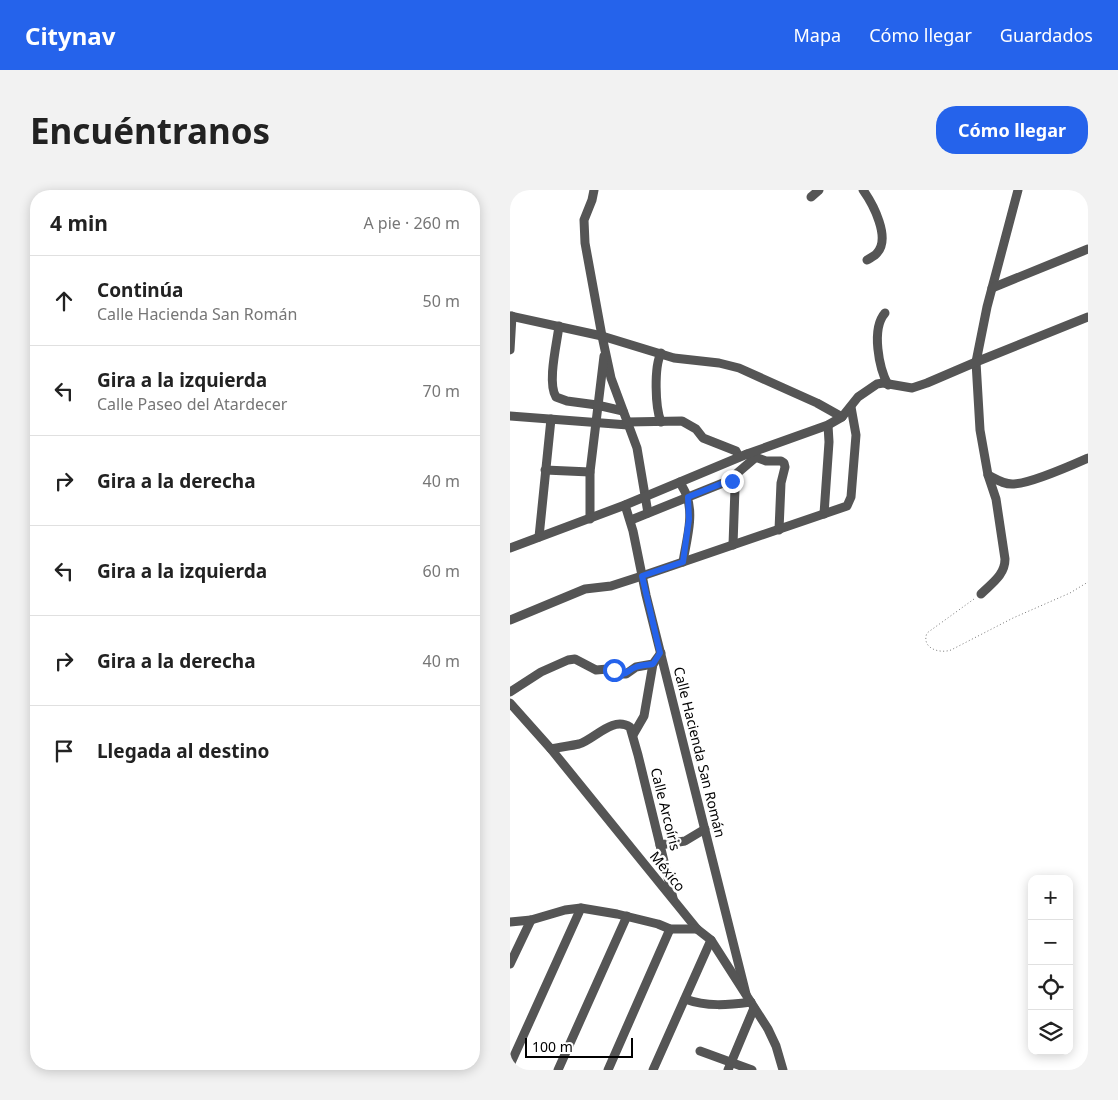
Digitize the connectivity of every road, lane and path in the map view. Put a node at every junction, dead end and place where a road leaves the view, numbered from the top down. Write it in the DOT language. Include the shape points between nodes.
graph roads {
  1 [pos="594,190"];
  2 [pos="819,190"];
  3 [pos="863,190"];
  4 [pos="1018,190"];
  5 [pos="811,197"];
  6 [pos="1088,249"];
  7 [pos="867,260"];
  8 [pos="992,288"];
  9 [pos="885,314"];
  10 [pos="511,316"];
  11 [pos="1088,317"];
  12 [pos="559,326"];
  13 [pos="602,336"];
  14 [pos="510,350"];
  15 [pos="605,351"];
  16 [pos="661,353"];
  17 [pos="976,362"];
  18 [pos="888,385"];
  19 [pos="597,405"];
  20 [pos="852,407"];
  21 [pos="623,411"];
  22 [pos="510,416"];
  23 [pos="842,417"];
  24 [pos="551,419"];
  25 [pos="595,421"];
  26 [pos="661,422"];
  27 [pos="628,423"];
  28 [pos="828,425"];
  29 [pos="747,456"];
  30 [pos="1088,458"];
  31 [pos="545,470"];
  32 [pos="590,472"];
  33 [pos="988,475"];
  34 [pos="728,481"];
  35 [pos="680,482"];
  36 [pos="645,497"];
  37 [pos="688,497"];
  38 [pos="625,506"];
  39 [pos="648,513"];
  40 [pos="824,514"];
  41 [pos="590,519"];
  42 [pos="630,520"];
  43 [pos="779,530"];
  44 [pos="539,538"];
  45 [pos="733,545"];
  46 [pos="510,548"];
  47 [pos="683,562"];
  48 [pos="642,576"];
  49 [pos="1088,582"];
  50 [pos="981,594"];
  51 [pos="510,620"];
  52 [pos="660,653"];
  53 [pos="653,664"];
  54 [pos="510,692"];
  55 [pos="510,703"];
  56 [pos="633,735"];
  57 [pos="551,749"];
  58 [pos="705,828"];
  59 [pos="660,845"];
  60 [pos="674,901"];
  61 [pos="581,908"];
  62 [pos="627,916"];
  63 [pos="531,920"];
  64 [pos="510,922"];
  65 [pos="670,929"];
  66 [pos="697,929"];
  67 [pos="711,940"];
  68 [pos="510,964"];
  69 [pos="685,999"];
  70 [pos="750,1002"];
  71 [pos="700,1051"];
  72 [pos="510,1066"];
  73 [pos="730,1066"];
  74 [pos="558,1070"];
  75 [pos="608,1070"];
  76 [pos="653,1070"];
  77 [pos="752,1070"];
  78 [pos="783,1070"];
  1 -- 13 [label="street" via="583,234"];
  2 -- 5 [label="street"];
  3 -- 7 [label="street" via="876,210 882,243 878,253"];
  4 -- 8 [label="street"];
  6 -- 8 [label="street"];
  8 -- 17 [label="street"];
  9 -- 18 [label="street" via="879,325 878,350"];
  10 -- 12 [label="street"];
  10 -- 14 [label="street"];
  11 -- 17 [label="street"];
  12 -- 13 [label="street"];
  12 -- 19 [label="street" via="552,378 554,394 560,400"];
  13 -- 15 [label="street"];
  13 -- 16 [label="street"];
  15 -- 19 [label="street"];
  15 -- 21 [label="street"];
  16 -- 23 [label="street" via="739,368"];
  16 -- 26 [label="street" via="656,370 657,412"];
  17 -- 18 [label="street" via="912,388"];
  17 -- 33 [label="street" via="980,430"];
  18 -- 20 [label="street" via="876,384 867,389"];
  19 -- 21 [label="street"];
  19 -- 25 [label="street"];
  20 -- 23 [label="street"];
  20 -- 40 [label="street" via="856,435 851,498 847,506"];
  21 -- 27 [label="street"];
  22 -- 24 [label="street"];
  23 -- 28 [label="street"];
  24 -- 25 [label="street"];
  24 -- 31 [label="street"];
  25 -- 27 [label="street"];
  25 -- 32 [label="street"];
  26 -- 27 [label="street"];
  26 -- 29 [label="street" via="682,421 696,429 703,438"];
  27 -- 36 [label="street" via="640,460"];
  28 -- 29 [label="street"];
  28 -- 40 [label="street"];
  29 -- 34 [label="street"];
  29 -- 35 [label="street"];
  29 -- 43 [label="street" via="784,463"];
  30 -- 33 [label="street" via="1012,484"];
  31 -- 32 [label="street"];
  31 -- 44 [label="street"];
  32 -- 41 [label="street"];
  33 -- 50 [label="street" via="996,499 1005,566"];
  34 -- 37 [label="street"];
  34 -- 45 [label="street" via="732,481 735,488"];
  35 -- 36 [label="street"];
  35 -- 37 [label="street"];
  36 -- 38 [label="street"];
  36 -- 39 [label="street"];
  37 -- 39 [label="street"];
  37 -- 47 [label="street" via="689,519"];
  38 -- 41 [label="street"];
  38 -- 42 [label="street"];
  39 -- 42 [label="street"];
  40 -- 43 [label="street"];
  41 -- 44 [label="street"];
  42 -- 48 [label="street"];
  43 -- 45 [label="street"];
  44 -- 46 [label="street"];
  45 -- 47 [label="street"];
  47 -- 48 [label="street"];
  48 -- 51 [label="street" via="612,586 585,589"];
  48 -- 52 [label="street"];
  49 -- 50 [label="path" via="951,650 936,651 927,644 927,633"];
  52 -- 53 [label="street, Calle Hacienda San Román"];
  52 -- 58 [label="street, Calle Hacienda San Román"];
  53 -- 54 [label="street, Calle Hacienda San Román" via="620,674 568,660 541,672"];
  53 -- 56 [label="street" via="644,716"];
  55 -- 57 [label="street, México"];
  56 -- 57 [label="street, Calle Arcoíris" via="628,725 622,724 609,727 579,744"];
  56 -- 59 [label="street, Calle Arcoíris"];
  57 -- 60 [label="street, México"];
  58 -- 59 [label="street" via="685,841"];
  58 -- 70 [label="street, Calle Hacienda San Román"];
  59 -- 60 [label="street, Calle Arcoíris"];
  60 -- 66 [label="street, México"];
  61 -- 62 [label="street"];
  61 -- 63 [label="street"];
  61 -- 72 [label="street"];
  62 -- 65 [label="street"];
  62 -- 74 [label="street"];
  63 -- 64 [label="street"];
  63 -- 68 [label="street"];
  65 -- 66 [label="street"];
  65 -- 75 [label="street"];
  66 -- 67 [label="street, México"];
  67 -- 69 [label="street"];
  67 -- 70 [label="street, México"];
  69 -- 70 [label="street" via="700,1004"];
  69 -- 76 [label="street"];
  70 -- 73 [label="street"];
  70 -- 78 [label="street, México" via="776,1046"];
  71 -- 73 [label="street"];
  73 -- 77 [label="street"];
}
